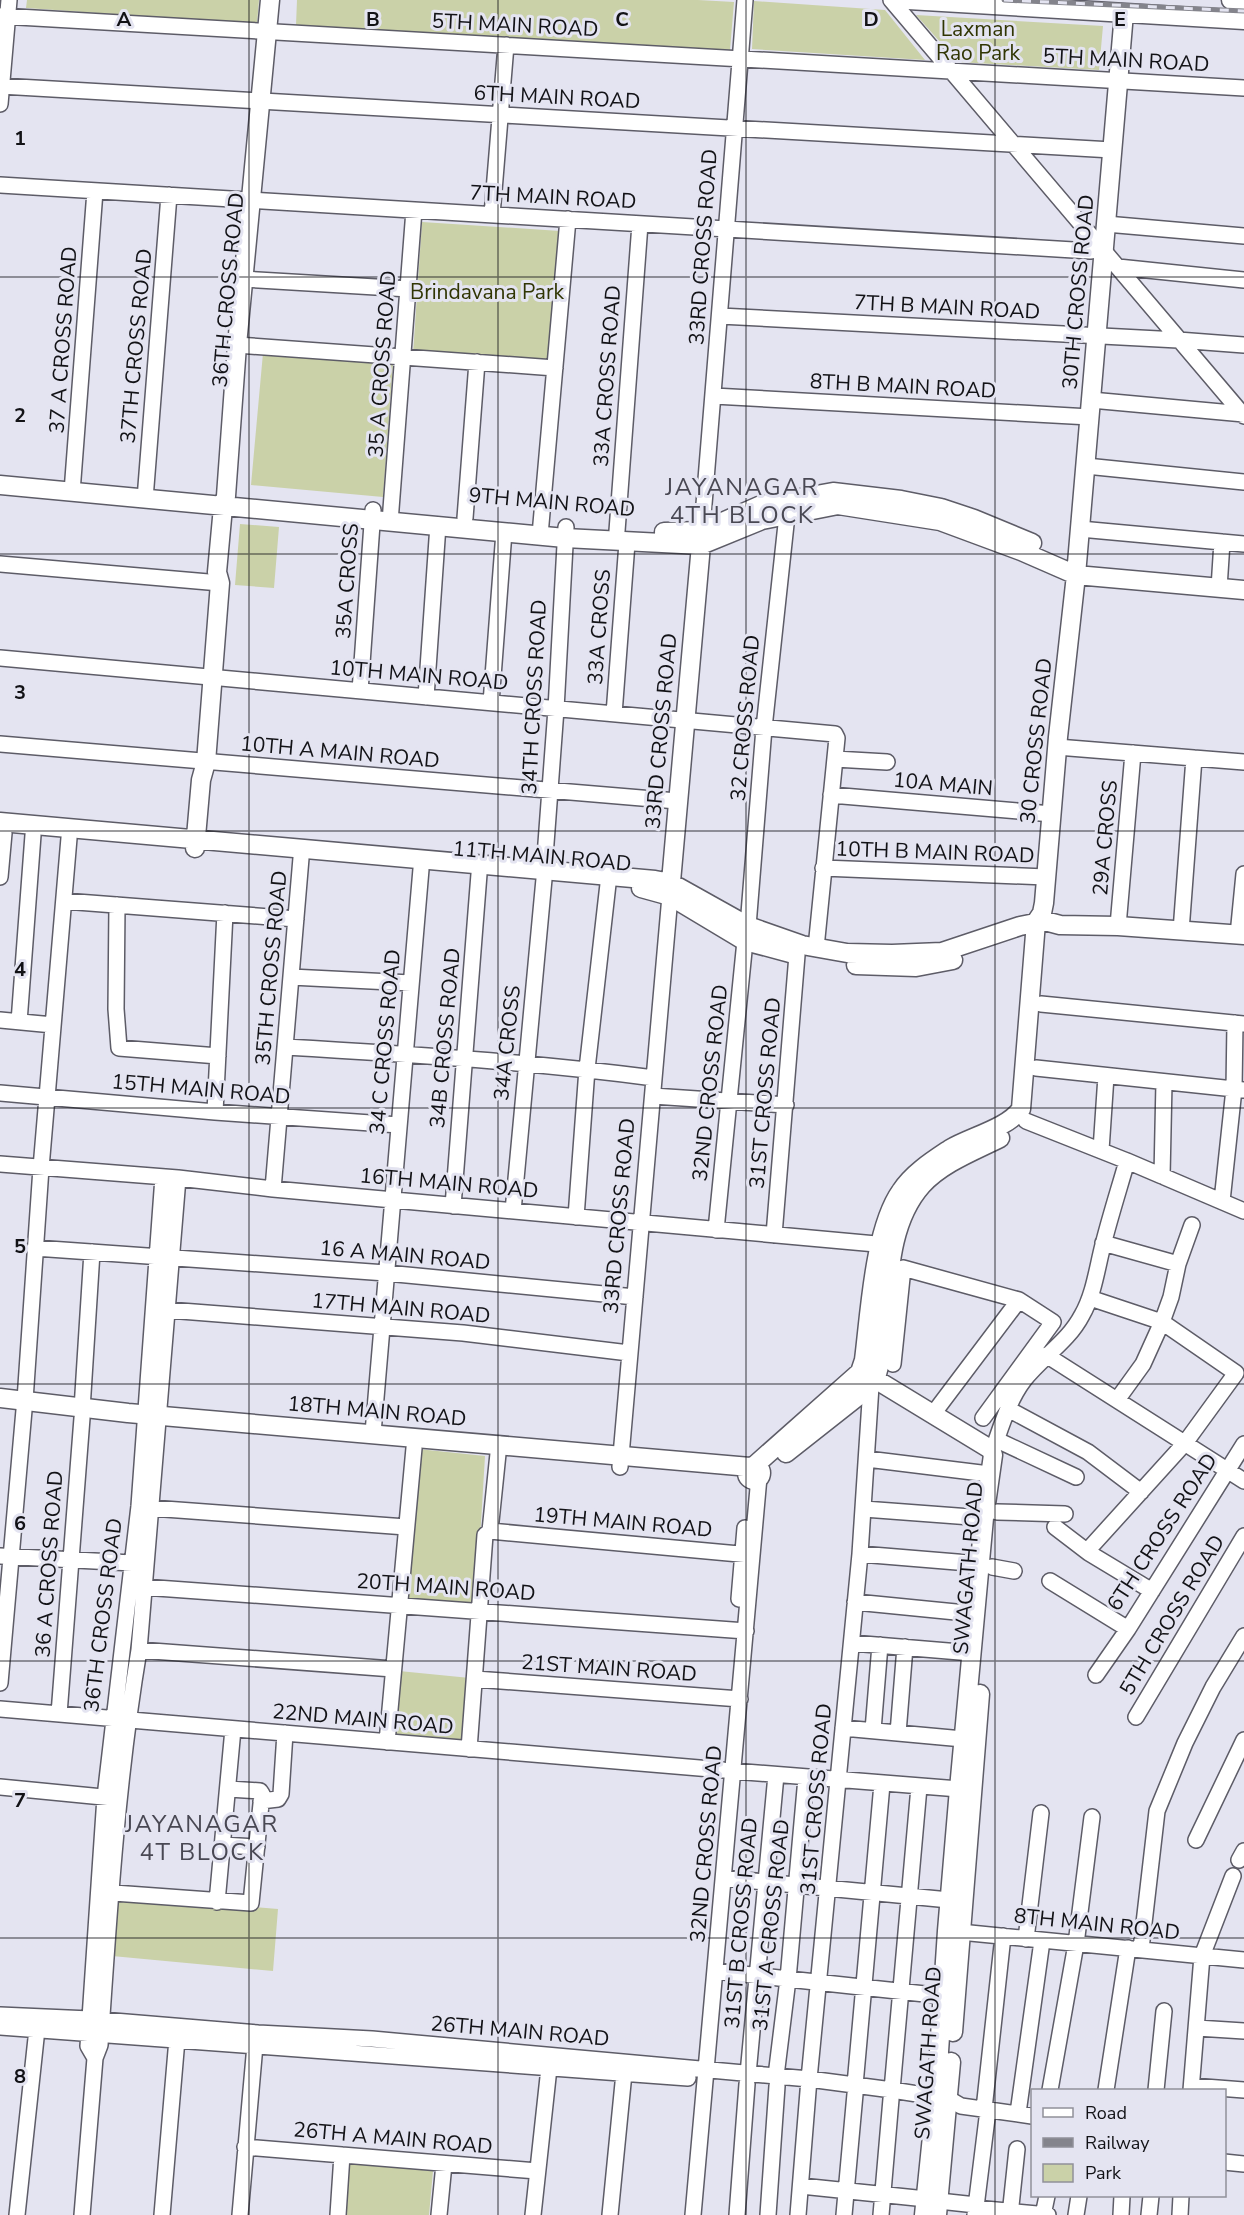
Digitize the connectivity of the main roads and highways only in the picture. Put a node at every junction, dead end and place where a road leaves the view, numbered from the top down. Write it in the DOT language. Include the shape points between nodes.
graph roads {
  1 [pos="270,0"];
  2 [pos="278,0"];
  3 [pos="908,0"];
  4 [pos="1231,0"];
  5 [pos="1244,1"];
  6 [pos="1124,13"];
  7 [pos="1244,20"];
  8 [pos="271,31"];
  9 [pos="0,476"];
  10 [pos="0,485"];
  11 [pos="73,487"];
  12 [pos="228,502"];
  13 [pos="382,516"];
  14 [pos="541,530"];
  15 [pos="701,538"];
  16 [pos="1076,575"];
  17 [pos="1244,590"];
  18 [pos="1,829"];
  19 [pos="199,844"];
  20 [pos="544,874"];
  21 [pos="670,890"];
  22 [pos="1044,923"];
  23 [pos="746,934"];
  24 [pos="1241,935"];
  25 [pos="886,1247"];
  26 [pos="873,1382"];
  27 [pos="0,1398"];
  28 [pos="25,1405"];
  29 [pos="0,1407"];
  30 [pos="152,1420"];
  31 [pos="498,1450"];
  32 [pos="753,1473"];
  33 [pos="986,1565"];
  34 [pos="953,1931"];
  35 [pos="946,2104"];
  36 [pos="931,2207"];
  1 -- 8 [label="main road, 36TH CROSS ROAD"];
  2 -- 8 [label="main road, 36TH CROSS ROAD"];
  3 -- 6 [label="main road"];
  4 -- 5 [label="main road"];
  6 -- 7 [label="main road"];
  6 -- 16 [label="main road, 30TH CROSS ROAD"];
  8 -- 12 [label="main road, 36TH CROSS ROAD"];
  9 -- 11 [label="main road, 9TH MAIN ROAD"];
  10 -- 11 [label="main road, 9TH MAIN ROAD"];
  11 -- 12 [label="main road, 9TH MAIN ROAD"];
  12 -- 13 [label="main road, 9TH MAIN ROAD"];
  12 -- 19 [label="main road, 36TH CROSS ROAD" via="217,572 220,583 206,762 209,781"];
  13 -- 14 [label="main road, 9TH MAIN ROAD" via="465,518"];
  13 -- 14 [label="main road, 9TH MAIN ROAD" via="504,531"];
  14 -- 15 [label="main road, 9TH MAIN ROAD"];
  15 -- 16 [label="main road, 9TH MAIN ROAD" via="762,520 838,505 940,521"];
  15 -- 16 [label="main road, 9TH MAIN ROAD" via="761,505 833,492 858,494 941,508 974,519 1065,559"];
  15 -- 21 [label="main road, 33RD CROSS ROAD"];
  16 -- 17 [label="main road, 9TH MAIN ROAD"];
  16 -- 22 [label="main road, 30 CROSS ROAD" via="1057,747"];
  18 -- 19 [label="main road, 11TH MAIN ROAD"];
  18 -- 19 [label="main road, 11TH MAIN ROAD" via="69,838"];
  19 -- 20 [label="main road, 11TH MAIN ROAD"];
  19 -- 20 [label="main road, 11TH MAIN ROAD" via="301,858 479,873"];
  20 -- 21 [label="main road, 11TH MAIN ROAD"];
  20 -- 21 [label="main road, 11TH MAIN ROAD"];
  21 -- 23 [label="main road, 11TH MAIN ROAD"];
  22 -- 23 [label="main road, 11TH MAIN ROAD" via="942,952 892,954 847,953"];
  22 -- 23 [label="main road, 11TH MAIN ROAD" via="943,963 916,967 844,964 797,955"];
  22 -- 24 [label="main road, 11TH MAIN ROAD"];
  22 -- 25 [label="main road" via="1036,1068 1026,1121 923,1184"];
  22 -- 25 [label="main road" via="1021,1109 1012,1120 951,1149 912,1177 894,1202"];
  25 -- 26 [label="main road" via="879,1365"];
  25 -- 32 [label="main road" via="860,1372"];
  26 -- 32 [label="main road"];
  26 -- 33 [label="main road, SWAGATH ROAD" via="933,1414 993,1457 999,1484"];
  27 -- 28 [label="main road, 18TH MAIN ROAD"];
  28 -- 29 [label="main road, 18TH MAIN ROAD"];
  28 -- 30 [label="main road, 18TH MAIN ROAD"];
  30 -- 31 [label="main road, 18TH MAIN ROAD" via="414,1448"];
  30 -- 31 [label="main road, 18TH MAIN ROAD" via="373,1433"];
  31 -- 32 [label="main road, 18TH MAIN ROAD"];
  33 -- 34 [label="main road, SWAGATH ROAD"];
  33 -- 34 [label="main road, SWAGATH ROAD" via="976,1614 958,1790 949,1900"];
  34 -- 35 [label="main road, SWAGATH ROAD"];
  34 -- 35 [label="main road, SWAGATH ROAD" via="943,1996"];
  35 -- 36 [label="main road, SWAGATH ROAD"];
}
